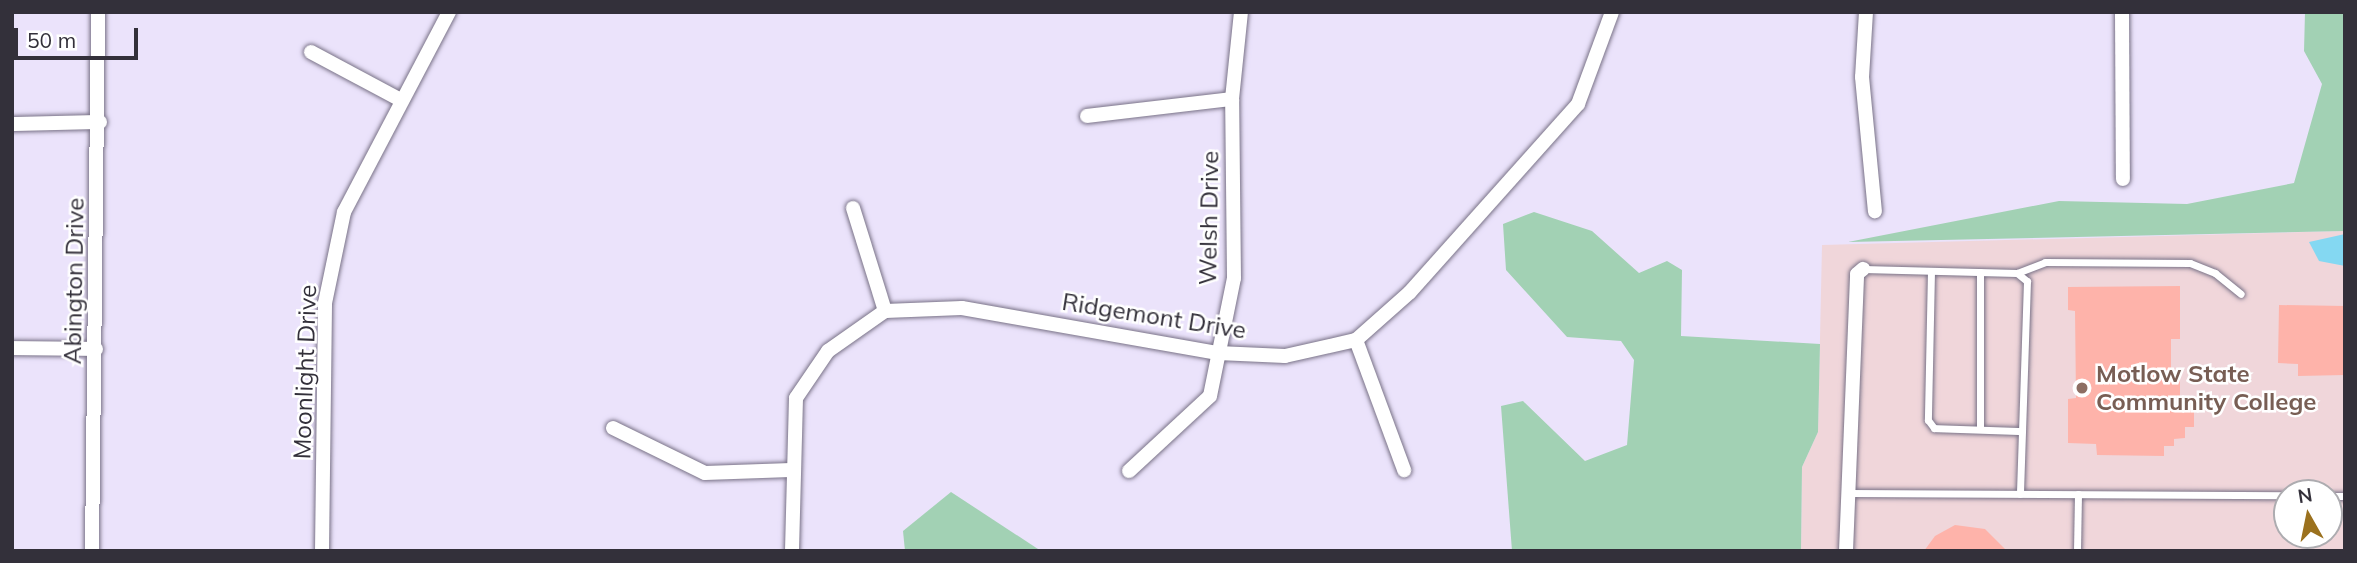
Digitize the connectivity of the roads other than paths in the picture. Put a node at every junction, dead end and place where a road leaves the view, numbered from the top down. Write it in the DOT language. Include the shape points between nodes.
graph roads {
  1 [pos="98,12"];
  2 [pos="449,12"];
  3 [pos="1241,12"];
  4 [pos="1612,12"];
  5 [pos="1866,12"];
  6 [pos="2122,12"];
  7 [pos="311,52"];
  8 [pos="1233,99"];
  9 [pos="401,100"];
  10 [pos="1087,116"];
  11 [pos="100,122"];
  12 [pos="12,124"];
  13 [pos="2123,179"];
  14 [pos="853,208"];
  15 [pos="1875,211"];
  16 [pos="1863,269"];
  17 [pos="1931,271"];
  18 [pos="1980,272"];
  19 [pos="2017,273"];
  20 [pos="2241,294"];
  21 [pos="885,311"];
  22 [pos="1356,340"];
  23 [pos="12,348"];
  24 [pos="96,349"];
  25 [pos="1218,353"];
  26 [pos="613,428"];
  27 [pos="1980,429"];
  28 [pos="2022,430"];
  29 [pos="791,470"];
  30 [pos="1404,470"];
  31 [pos="1129,471"];
  32 [pos="1848,493"];
  33 [pos="2020,494"];
  34 [pos="2078,495"];
  35 [pos="2273,495"];
  36 [pos="92,551"];
  37 [pos="323,551"];
  38 [pos="792,551"];
  39 [pos="1846,551"];
  40 [pos="2077,551"];
  1 -- 11 [label="street, Abington Drive"];
  2 -- 9 [label="street, Moonlight Drive"];
  3 -- 8 [label="street, Welsh Drive"];
  4 -- 22 [label="street, Ridgemont Drive" via="1578,104 1409,292"];
  5 -- 15 [label="street" via="1862,77"];
  6 -- 13 [label="street"];
  7 -- 9 [label="street"];
  8 -- 10 [label="street"];
  8 -- 25 [label="street, Welsh Drive" via="1234,278"];
  9 -- 37 [label="street, Moonlight Drive" via="344,212 325,303"];
  11 -- 12 [label="street"];
  11 -- 24 [label="street, Abington Drive"];
  14 -- 21 [label="street"];
  16 -- 17 [label="lane"];
  16 -- 32 [label="street" via="1857,274"];
  17 -- 18 [label="lane"];
  17 -- 27 [label="lane" via="1928,420 1934,428"];
  18 -- 19 [label="lane"];
  18 -- 27 [label="lane"];
  19 -- 20 [label="lane" via="2045,262 2190,262 2215,273"];
  19 -- 28 [label="lane" via="2027,281"];
  21 -- 25 [label="street, Ridgemont Drive" via="961,308"];
  21 -- 29 [label="street" via="828,351 796,398"];
  22 -- 25 [label="street, Ridgemont Drive" via="1285,356"];
  22 -- 30 [label="street"];
  23 -- 24 [label="street"];
  24 -- 36 [label="street, Abington Drive"];
  25 -- 31 [label="street, Welsh Drive" via="1210,396"];
  26 -- 29 [label="street" via="705,473"];
  27 -- 28 [label="lane"];
  28 -- 33 [label="lane"];
  29 -- 38 [label="street"];
  32 -- 33 [label="lane"];
  32 -- 39 [label="street"];
  33 -- 34 [label="lane"];
  34 -- 35 [label="lane"];
  34 -- 40 [label="lane"];
}
